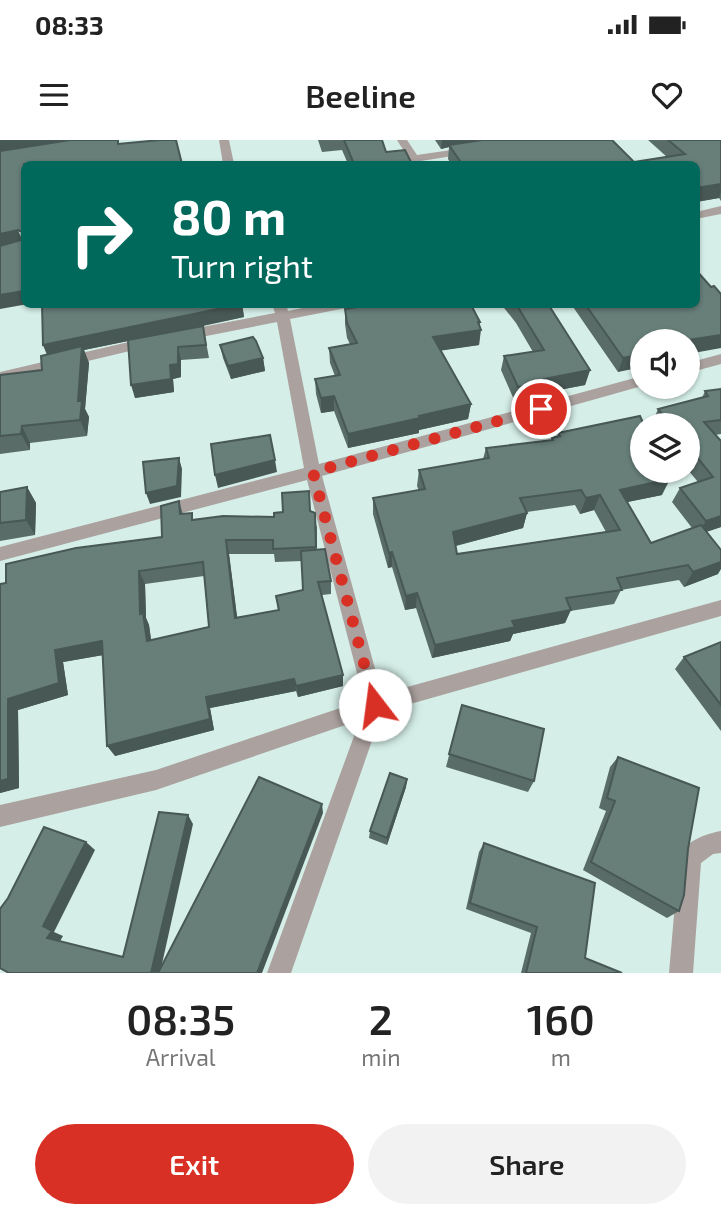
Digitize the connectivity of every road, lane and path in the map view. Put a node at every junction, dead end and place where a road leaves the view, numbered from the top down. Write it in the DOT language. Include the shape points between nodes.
graph roads {
  1 [pos="223,140"];
  2 [pos="402,140"];
  3 [pos="481,148"];
  4 [pos="228,161"];
  5 [pos="414,161"];
  6 [pos="420,161"];
  7 [pos="721,210"];
  8 [pos="700,215"];
  9 [pos="303,308"];
  10 [pos="281,310"];
  11 [pos="721,359"];
  12 [pos="700,365"];
  13 [pos="0,377"];
  14 [pos="630,384"];
  15 [pos="313,472"];
  16 [pos="0,554"];
  17 [pos="721,608"];
  18 [pos="375,705"];
  19 [pos="6,814"];
  20 [pos="0,832"];
  21 [pos="721,842"];
  22 [pos="279,973"];
  23 [pos="681,973"];
  1 -- 4 [label="street"];
  2 -- 5 [label="street"];
  3 -- 6 [label="street"];
  7 -- 8 [label="street"];
  9 -- 10 [label="street"];
  10 -- 13 [label="street"];
  10 -- 15 [label="street"];
  11 -- 12 [label="street"];
  14 -- 15 [label="street"];
  15 -- 16 [label="street"];
  15 -- 18 [label="street"];
  17 -- 18 [label="street"];
  18 -- 19 [label="street" via="156,780"];
  18 -- 22 [label="street"];
  19 -- 20 [label="street"];
  21 -- 23 [label="street" via="690,857"];
}
